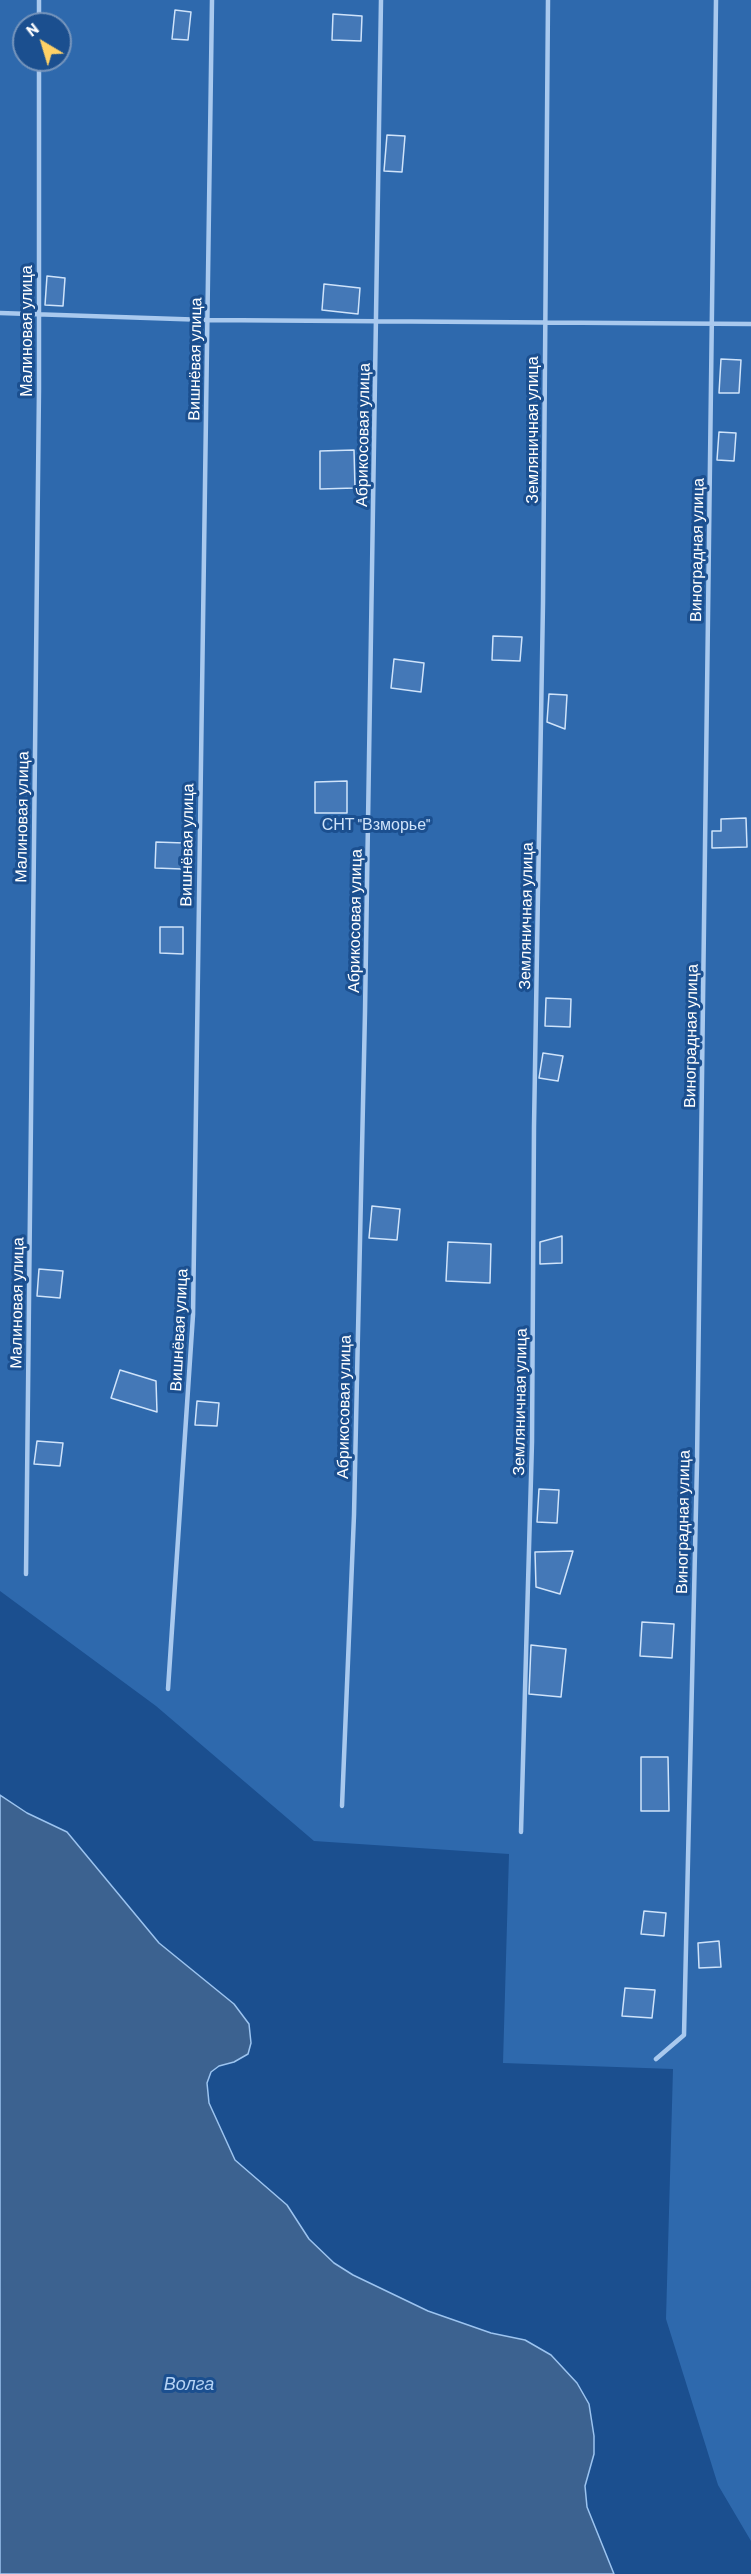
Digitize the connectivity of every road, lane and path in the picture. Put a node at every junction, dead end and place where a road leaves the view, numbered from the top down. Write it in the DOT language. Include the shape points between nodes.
graph roads {
  1 [pos="212,0"];
  2 [pos="381,0"];
  3 [pos="548,0"];
  4 [pos="716,0"];
  5 [pos="39,72"];
  6 [pos="0,313"];
  7 [pos="39,314"];
  8 [pos="207,320"];
  9 [pos="377,321"];
  10 [pos="546,321"];
  11 [pos="712,324"];
  12 [pos="751,324"];
  13 [pos="26,1574"];
  14 [pos="168,1689"];
  15 [pos="342,1806"];
  16 [pos="521,1832"];
  17 [pos="656,2059"];
  1 -- 8 [label="lane, Вишнёвая улица"];
  2 -- 9 [label="lane, Абрикосовая улица"];
  3 -- 10 [label="lane, Земляничная улица"];
  4 -- 11 [label="lane, Виноградная улица"];
  5 -- 7 [label="lane, Малиновая улица"];
  6 -- 7 [label="lane"];
  7 -- 8 [label="lane"];
  7 -- 13 [label="lane, Малиновая улица"];
  8 -- 9 [label="lane"];
  8 -- 14 [label="lane, Вишнёвая улица" via="193,1315"];
  9 -- 10 [label="lane"];
  9 -- 15 [label="lane, Абрикосовая улица" via="354,1515"];
  10 -- 11 [label="lane"];
  10 -- 16 [label="lane, Земляничная улица" via="532,1442"];
  11 -- 12 [label="lane"];
  11 -- 17 [label="lane, Виноградная улица" via="697,1463 684,2035"];
}
